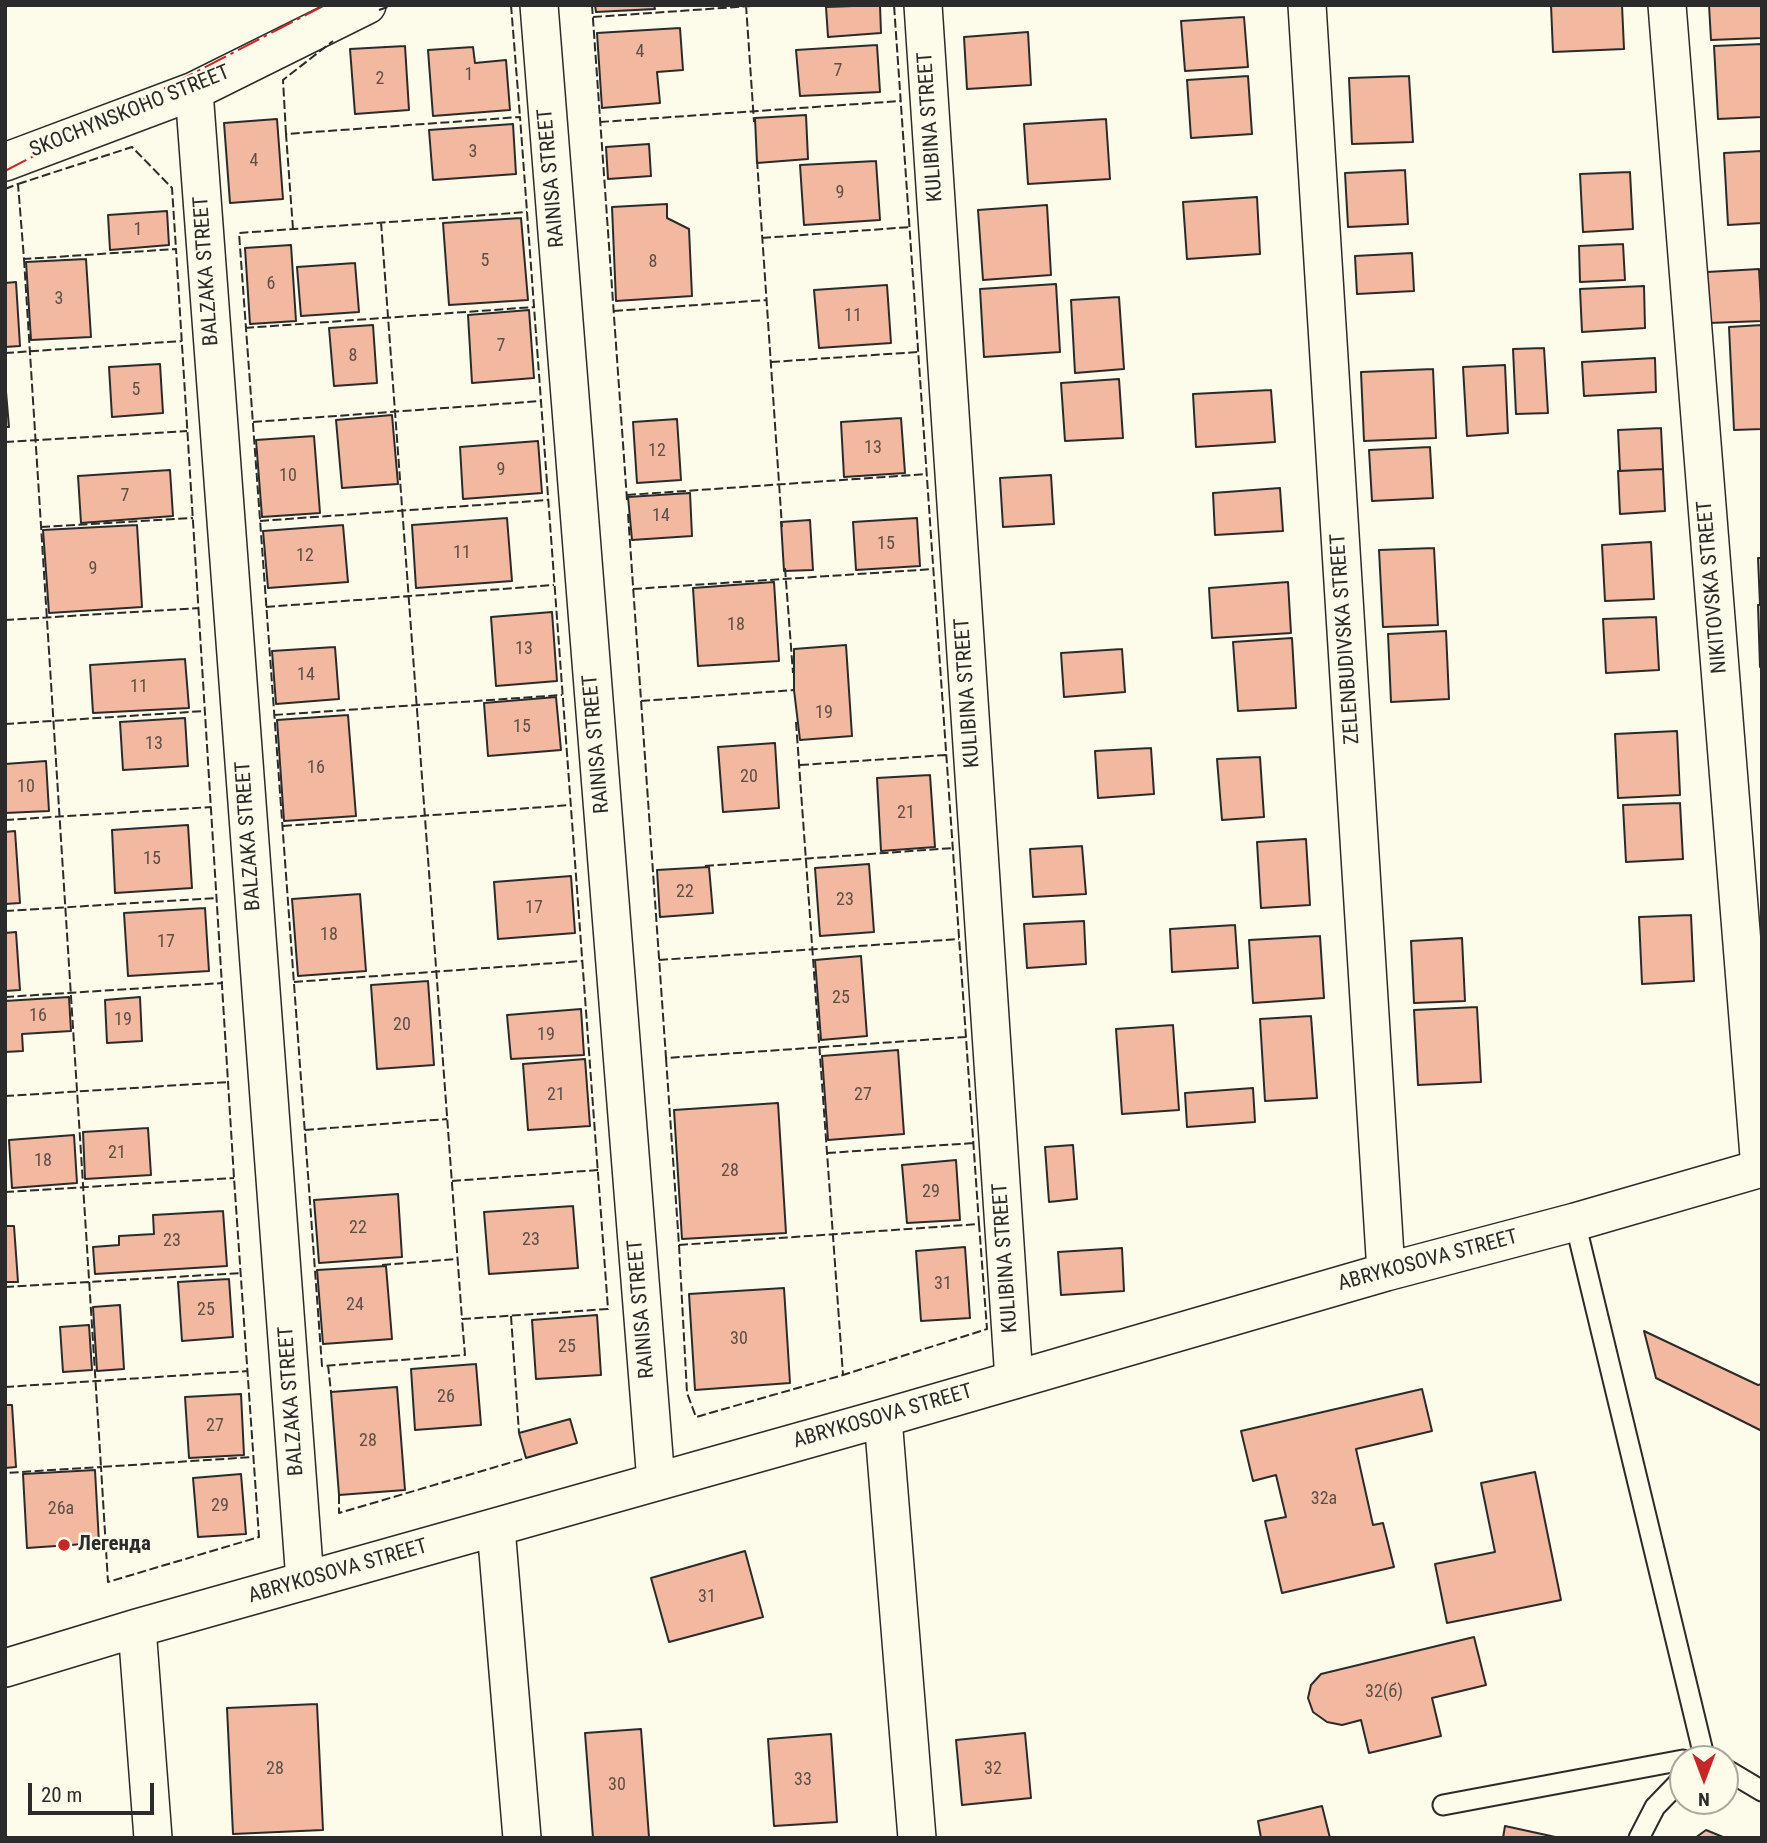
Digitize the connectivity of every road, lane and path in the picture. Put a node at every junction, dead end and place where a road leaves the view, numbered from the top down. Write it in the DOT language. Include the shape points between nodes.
graph roads {
  1 [pos="367,5"];
  2 [pos="539,5"];
  3 [pos="923,5"];
  4 [pos="1307,5"];
  5 [pos="1667,5"];
  6 [pos="194,91"];
  7 [pos="5,162"];
  8 [pos="1761,1169"];
  9 [pos="1575,1222"];
  10 [pos="1385,1272"];
  11 [pos="1014,1380"];
  12 [pos="883,1418"];
  13 [pos="656,1482"];
  14 [pos="496,1528"];
  15 [pos="305,1581"];
  16 [pos="137,1628"];
  17 [pos="5,1668"];
  18 [pos="1698,1745"];
  19 [pos="1669,1763"];
  20 [pos="1739,1777"];
  21 [pos="1762,1791"];
  22 [pos="1669,1792"];
  23 [pos="1443,1804"];
  24 [pos="153,1838"];
  25 [pos="522,1838"];
  26 [pos="918,1838"];
  27 [pos="1639,1838"];
  1 -- 6 [label="street, SKOCHYNSKOHO STREET"];
  2 -- 13 [label="street, RAINISA STREET"];
  3 -- 11 [label="street, KULIBINA STREET"];
  4 -- 10 [label="street, ZELENBUDIVSKA STREET"];
  5 -- 8 [label="street, NIKITOVSKA STREET"];
  6 -- 7 [label="street, SKOCHYNSKOHO STREET"];
  6 -- 15 [label="street, BALZAKA STREET"];
  8 -- 9 [label="street, ABRYKOSOVA STREET"];
  9 -- 10 [label="street, ABRYKOSOVA STREET"];
  9 -- 18 [label="lane"];
  10 -- 11 [label="street, ABRYKOSOVA STREET"];
  11 -- 12 [label="street, ABRYKOSOVA STREET"];
  12 -- 13 [label="street, ABRYKOSOVA STREET"];
  12 -- 26 [label="street"];
  13 -- 14 [label="street, ABRYKOSOVA STREET"];
  14 -- 15 [label="street, ABRYKOSOVA STREET"];
  14 -- 25 [label="street"];
  15 -- 16 [label="street, ABRYKOSOVA STREET"];
  16 -- 17 [label="street, ABRYKOSOVA STREET"];
  16 -- 24 [label="street"];
  19 -- 23 [label="lane"];
  20 -- 21 [label="lane"];
  22 -- 27 [label="lane" via="1655,1807"];
}
